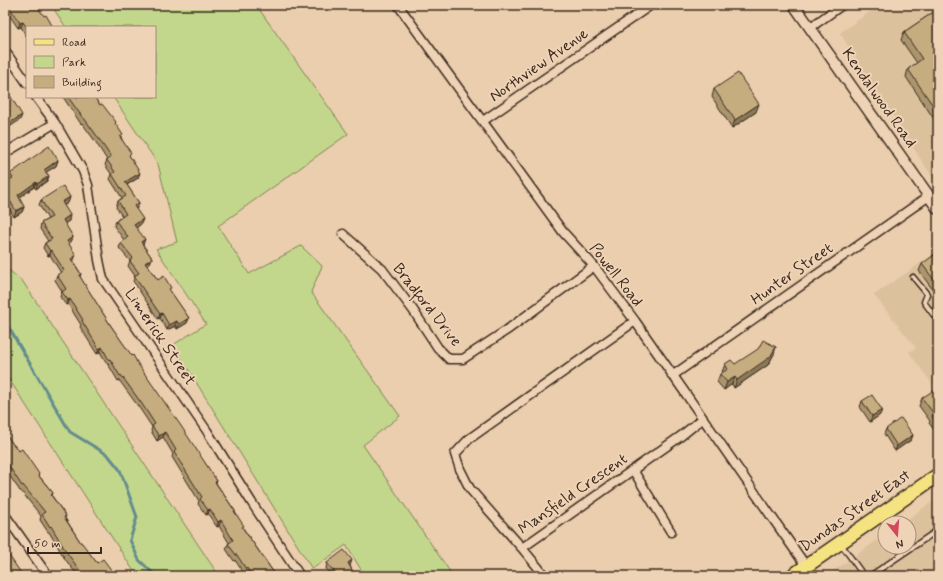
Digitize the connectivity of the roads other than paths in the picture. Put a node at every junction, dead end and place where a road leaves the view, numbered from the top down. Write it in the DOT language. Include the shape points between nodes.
graph roads {
  1 [pos="398,5"];
  2 [pos="651,5"];
  3 [pos="794,5"];
  4 [pos="842,5"];
  5 [pos="811,27"];
  6 [pos="5,51"];
  7 [pos="26,82"];
  8 [pos="37,98"];
  9 [pos="483,121"];
  10 [pos="54,123"];
  11 [pos="5,153"];
  12 [pos="929,196"];
  13 [pos="938,209"];
  14 [pos="343,234"];
  15 [pos="938,255"];
  16 [pos="938,262"];
  17 [pos="594,266"];
  18 [pos="914,276"];
  19 [pos="635,321"];
  20 [pos="938,322"];
  21 [pos="672,376"];
  22 [pos="702,419"];
  23 [pos="633,470"];
  24 [pos="938,475"];
  25 [pos="5,515"];
  26 [pos="938,530"];
  27 [pos="671,532"];
  28 [pos="840,542"];
  29 [pos="522,548"];
  30 [pos="806,566"];
  31 [pos="48,576"];
  32 [pos="300,576"];
  33 [pos="545,576"];
  34 [pos="792,576"];
  35 [pos="864,576"];
  36 [pos="870,576"];
  1 -- 9 [label="street, Powell Road"];
  2 -- 9 [label="street, Northview Avenue"];
  3 -- 5 [label="street, Kendalwood Road"];
  4 -- 5 [label="street"];
  5 -- 12 [label="street, Kendalwood Road"];
  6 -- 7 [label="street"];
  8 -- 10 [label="street, Limerick Street"];
  9 -- 17 [label="street, Powell Road" via="563,232"];
  10 -- 11 [label="street"];
  10 -- 32 [label="street, Limerick Street" via="83,171 88,185 103,279 207,431"];
  12 -- 13 [label="street, Kendalwood Road"];
  12 -- 21 [label="street, Hunter Street"];
  14 -- 17 [label="street, Bradford Drive" via="382,269 438,348 449,359 464,359"];
  15 -- 16 [label="lane" via="935,258"];
  17 -- 19 [label="street, Powell Road"];
  18 -- 20 [label="lane" via="927,294 924,302"];
  19 -- 21 [label="street, Powell Road"];
  19 -- 29 [label="street, Mansfield Crescent" via="469,439 455,454 470,489"];
  21 -- 22 [label="street, Powell Road"];
  22 -- 23 [label="street, Mansfield Crescent"];
  22 -- 30 [label="street, Powell Road"];
  23 -- 27 [label="street"];
  23 -- 29 [label="street, Mansfield Crescent"];
  24 -- 28 [label="main road, Dundas Street East"];
  25 -- 31 [label="street"];
  26 -- 36 [label="lane"];
  28 -- 30 [label="main road, Dundas Street East"];
  28 -- 35 [label="lane"];
  29 -- 33 [label="street"];
  30 -- 34 [label="main road, Dundas Street East"];
}
